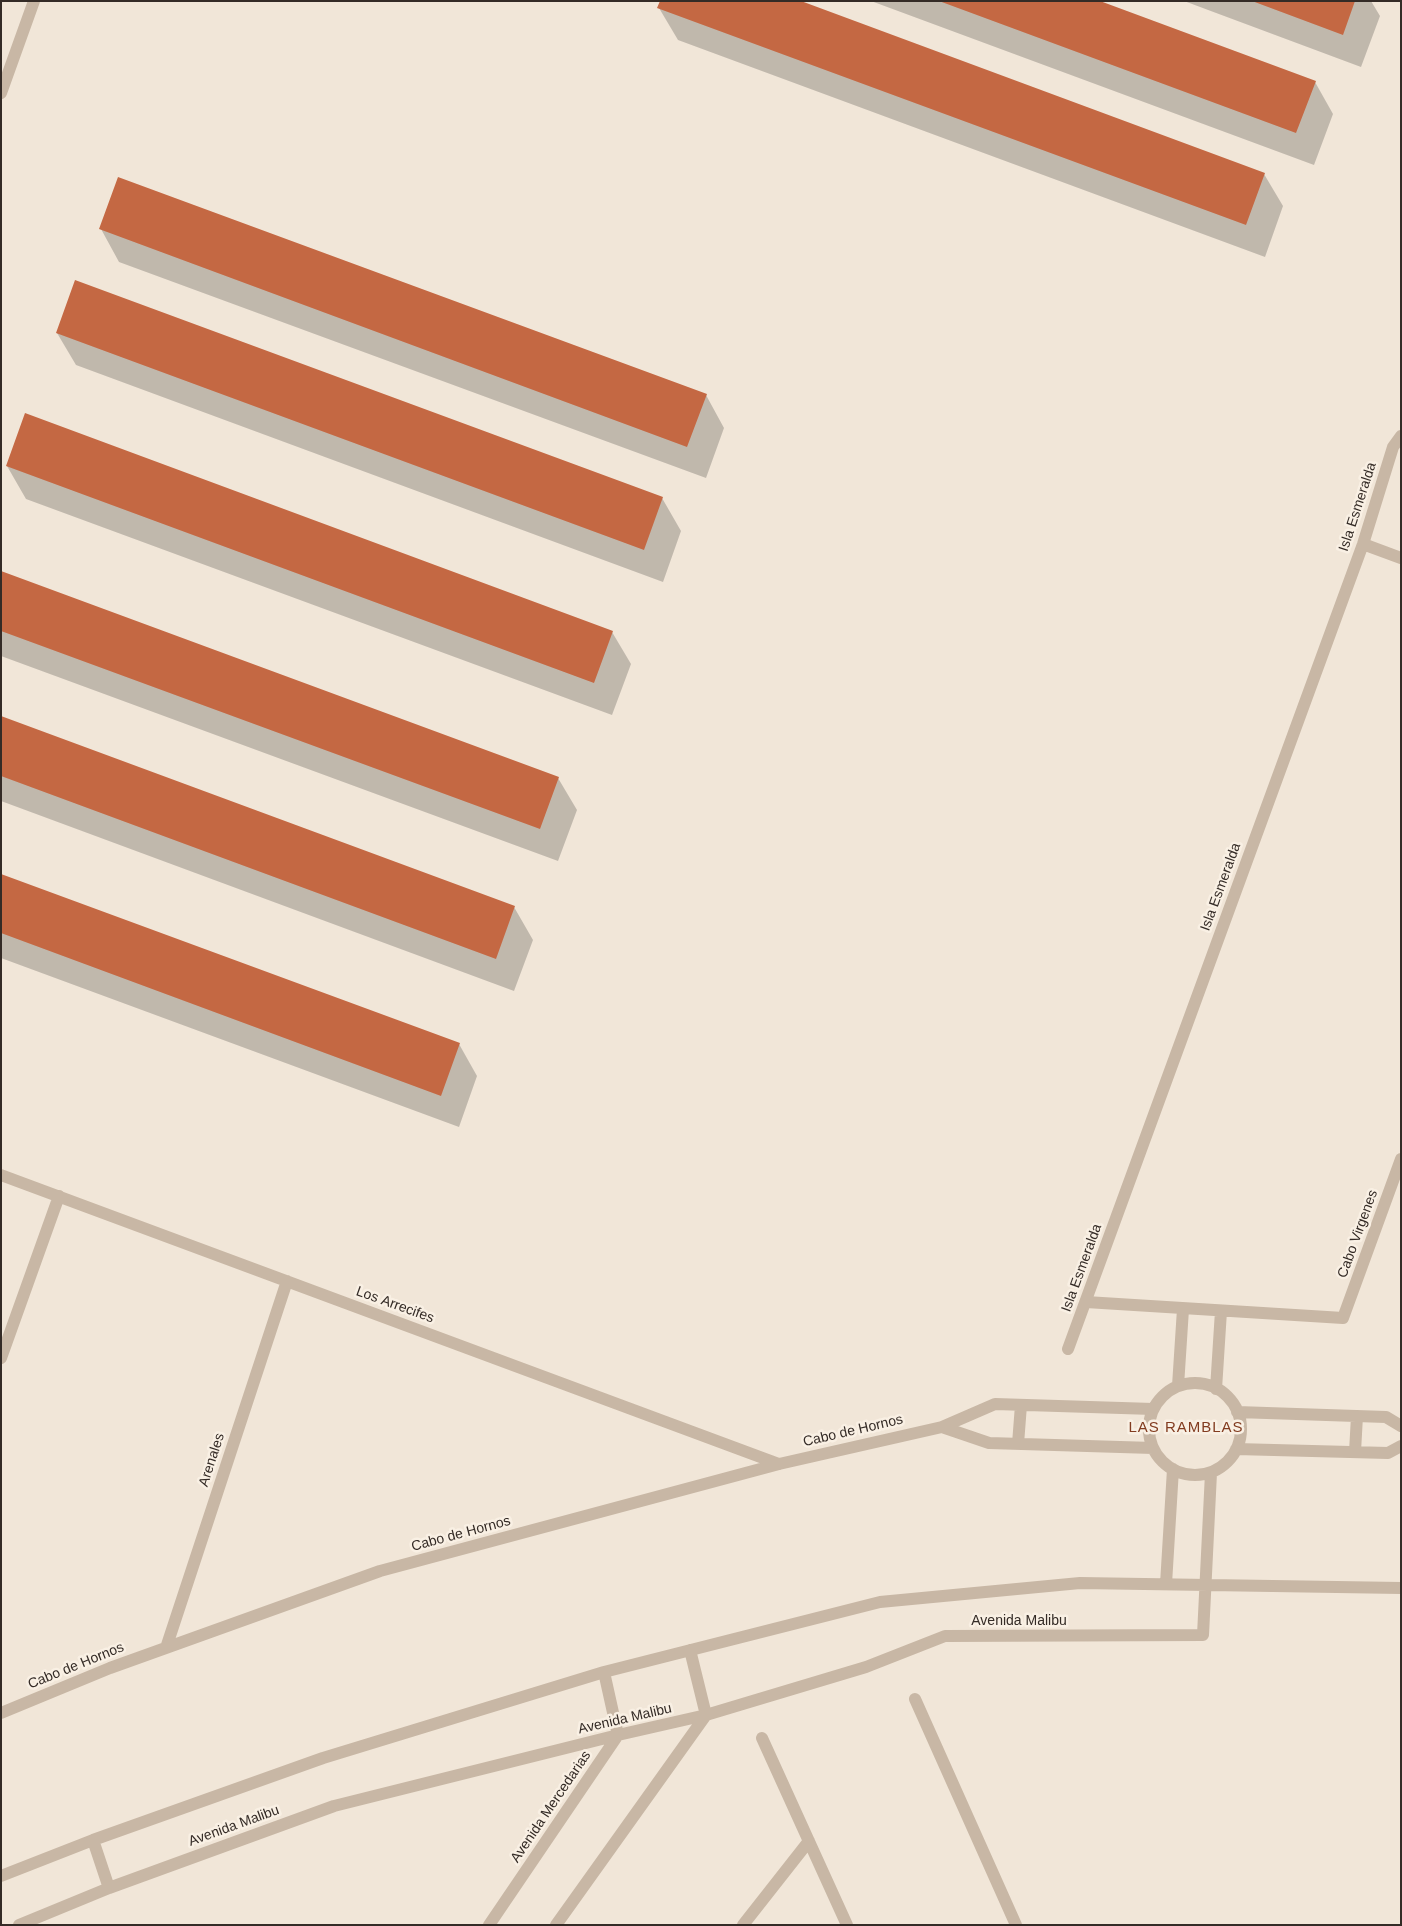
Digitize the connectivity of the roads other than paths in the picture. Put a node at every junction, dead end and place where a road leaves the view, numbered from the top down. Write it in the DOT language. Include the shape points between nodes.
graph roads {
  1 [pos="34,1"];
  2 [pos="1,93"];
  3 [pos="1401,436"];
  4 [pos="1363,544"];
  5 [pos="1401,558"];
  6 [pos="1401,1159"];
  7 [pos="1,1175"];
  8 [pos="59,1196"];
  9 [pos="287,1281"];
  10 [pos="1086,1302"];
  11 [pos="1183,1308"];
  12 [pos="1221,1311"];
  13 [pos="1068,1349"];
  14 [pos="1,1358"];
  15 [pos="1178,1386"];
  16 [pos="1216,1389"];
  17 [pos="1020,1405"];
  18 [pos="1153,1409"];
  19 [pos="1237,1412"];
  20 [pos="1357,1416"];
  21 [pos="1401,1426"];
  22 [pos="942,1427"];
  23 [pos="1018,1444"];
  24 [pos="1401,1446"];
  25 [pos="1153,1448"];
  26 [pos="1236,1449"];
  27 [pos="1355,1452"];
  28 [pos="778,1464"];
  29 [pos="1173,1469"];
  30 [pos="1211,1473"];
  31 [pos="1166,1584"];
  32 [pos="1206,1584"];
  33 [pos="1401,1588"];
  34 [pos="166,1648"];
  35 [pos="690,1650"];
  36 [pos="604,1672"];
  37 [pos="915,1699"];
  38 [pos="1,1714"];
  39 [pos="706,1715"];
  40 [pos="618,1735"];
  41 [pos="762,1738"];
  42 [pos="93,1840"];
  43 [pos="809,1841"];
  44 [pos="1,1876"];
  45 [pos="109,1888"];
  46 [pos="19,1925"];
  47 [pos="489,1925"];
  48 [pos="556,1925"];
  49 [pos="742,1925"];
  50 [pos="847,1925"];
  51 [pos="1016,1925"];
  1 -- 2 [label="street"];
  3 -- 4 [label="street, Isla Esmeralda" via="1393,447"];
  4 -- 5 [label="street"];
  4 -- 10 [label="street, Isla Esmeralda"];
  6 -- 12 [label="street, Cabo Virgenes" via="1343,1318"];
  7 -- 8 [label="street, Los Arrecifes"];
  8 -- 9 [label="street, Los Arrecifes"];
  8 -- 14 [label="street"];
  9 -- 28 [label="street, Los Arrecifes"];
  9 -- 34 [label="street, Arenales"];
  10 -- 11 [label="street"];
  10 -- 13 [label="street, Isla Esmeralda"];
  11 -- 12 [label="street"];
  11 -- 15 [label="street"];
  12 -- 16 [label="street"];
  15 -- 16 [label="street" via="1201,1383"];
  15 -- 18 [label="street" via="1162,1397"];
  16 -- 19 [label="street" via="1227,1396"];
  17 -- 18 [label="street, Cabo de Hornos"];
  17 -- 22 [label="street, Cabo de Hornos" via="994,1404"];
  17 -- 23 [label="street"];
  18 -- 25 [label="street" via="1149,1425"];
  19 -- 20 [label="street"];
  19 -- 26 [label="street" via="1241,1435"];
  20 -- 21 [label="street" via="1386,1417"];
  20 -- 27 [label="street"];
  22 -- 23 [label="street" via="989,1443"];
  22 -- 28 [label="street, Cabo de Hornos"];
  23 -- 25 [label="street"];
  24 -- 27 [label="street" via="1388,1453"];
  25 -- 29 [label="street" via="1156,1456"];
  26 -- 27 [label="street"];
  26 -- 30 [label="street" via="1226,1463"];
  28 -- 34 [label="street, Cabo de Hornos" via="380,1571"];
  29 -- 30 [label="street" via="1198,1476"];
  29 -- 31 [label="street"];
  30 -- 32 [label="street"];
  31 -- 32 [label="street, Avenida Malibu"];
  31 -- 35 [label="street, Avenida Malibu" via="1080,1583 880,1602"];
  32 -- 33 [label="street, Avenida Malibu"];
  32 -- 39 [label="street, Avenida Malibu" via="1204,1635 945,1636 866,1667"];
  34 -- 38 [label="street, Cabo de Hornos"];
  35 -- 36 [label="street, Avenida Malibu"];
  35 -- 39 [label="street"];
  36 -- 40 [label="street"];
  36 -- 42 [label="street, Avenida Malibu" via="323,1758"];
  37 -- 51 [label="street"];
  39 -- 40 [label="street, Avenida Malibu"];
  39 -- 48 [label="street"];
  40 -- 45 [label="street, Avenida Malibu" via="334,1806"];
  40 -- 47 [label="street, Avenida Mercedarias"];
  41 -- 43 [label="street"];
  42 -- 44 [label="street, Avenida Malibu"];
  42 -- 45 [label="street"];
  43 -- 49 [label="street"];
  43 -- 50 [label="street"];
  45 -- 46 [label="street, Avenida Malibu"];
}
